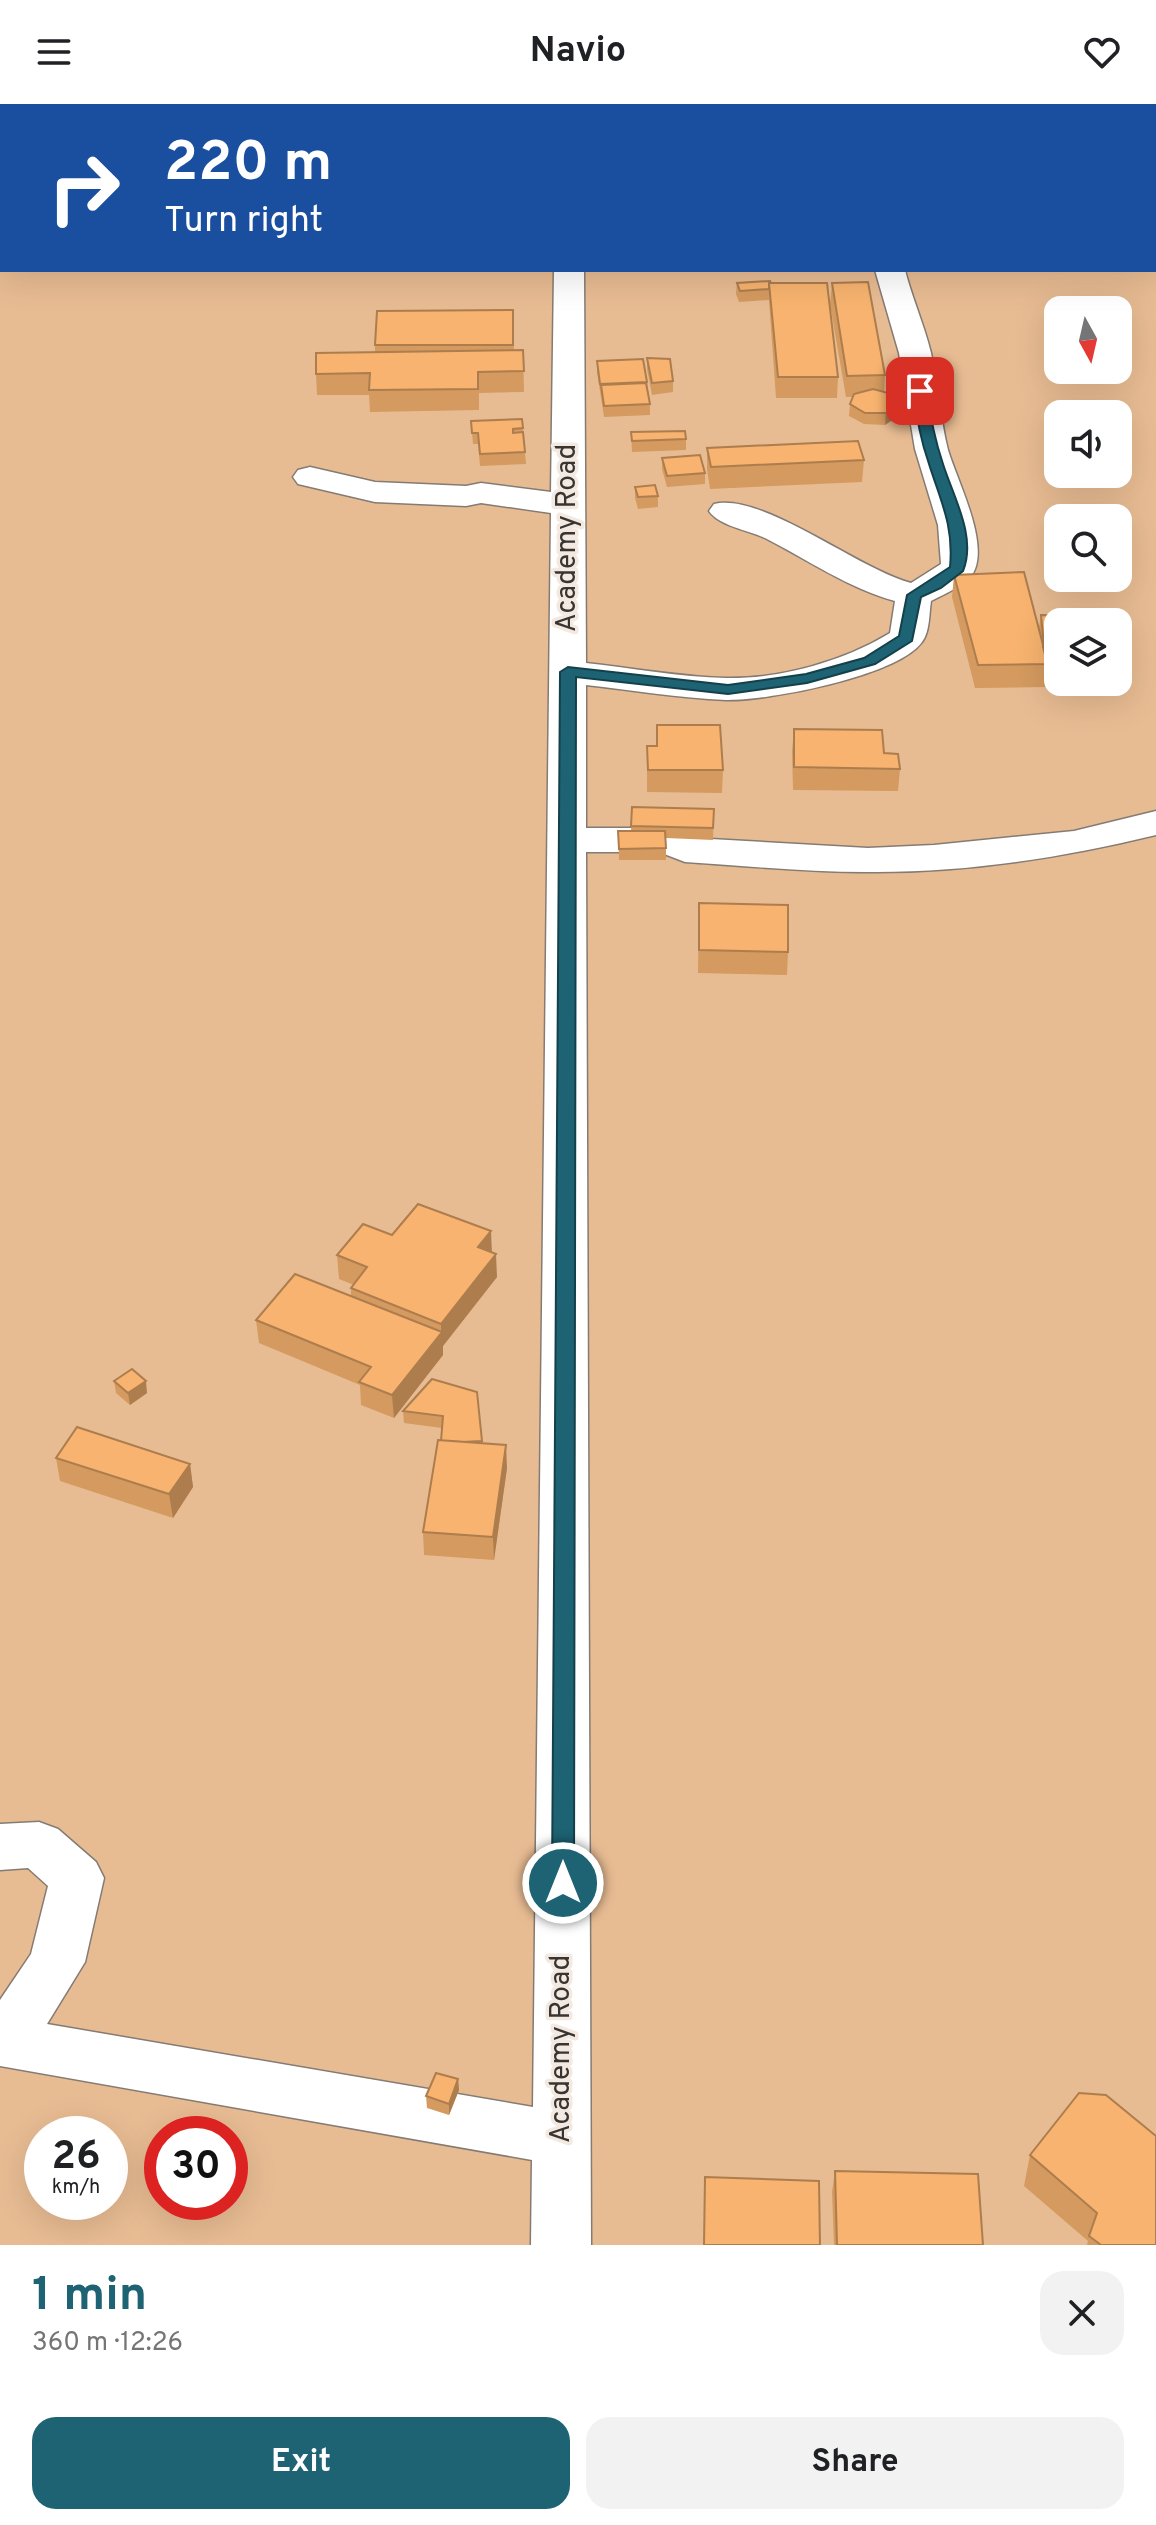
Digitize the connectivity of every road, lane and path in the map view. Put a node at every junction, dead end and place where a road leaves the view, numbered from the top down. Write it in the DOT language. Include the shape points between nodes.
graph roads {
  1 [pos="569,272"];
  2 [pos="891,272"];
  3 [pos="310,477"];
  4 [pos="568,505"];
  5 [pos="726,511"];
  6 [pos="914,595"];
  7 [pos="568,672"];
  8 [pos="1156,823"];
  9 [pos="568,840"];
  10 [pos="0,1847"];
  11 [pos="2,2041"];
  12 [pos="562,2139"];
  13 [pos="561,2245"];
  1 -- 4 [label="street, Academy Road"];
  2 -- 6 [label="street" via="960,546 958,568"];
  3 -- 4 [label="street" via="375,492 481,493"];
  4 -- 7 [label="street, Academy Road"];
  5 -- 6 [label="street" via="793,539 859,578"];
  6 -- 7 [label="street" via="907,638 869,661 807,679 728,689"];
  7 -- 9 [label="street, Academy Road"];
  8 -- 9 [label="street" via="1074,843 868,860 685,850 666,840"];
  9 -- 12 [label="street, Academy Road"];
  10 -- 11 [label="street" via="39,1845 77,1878 57,1962"];
  11 -- 12 [label="street"];
  12 -- 13 [label="street, Academy Road"];
}
